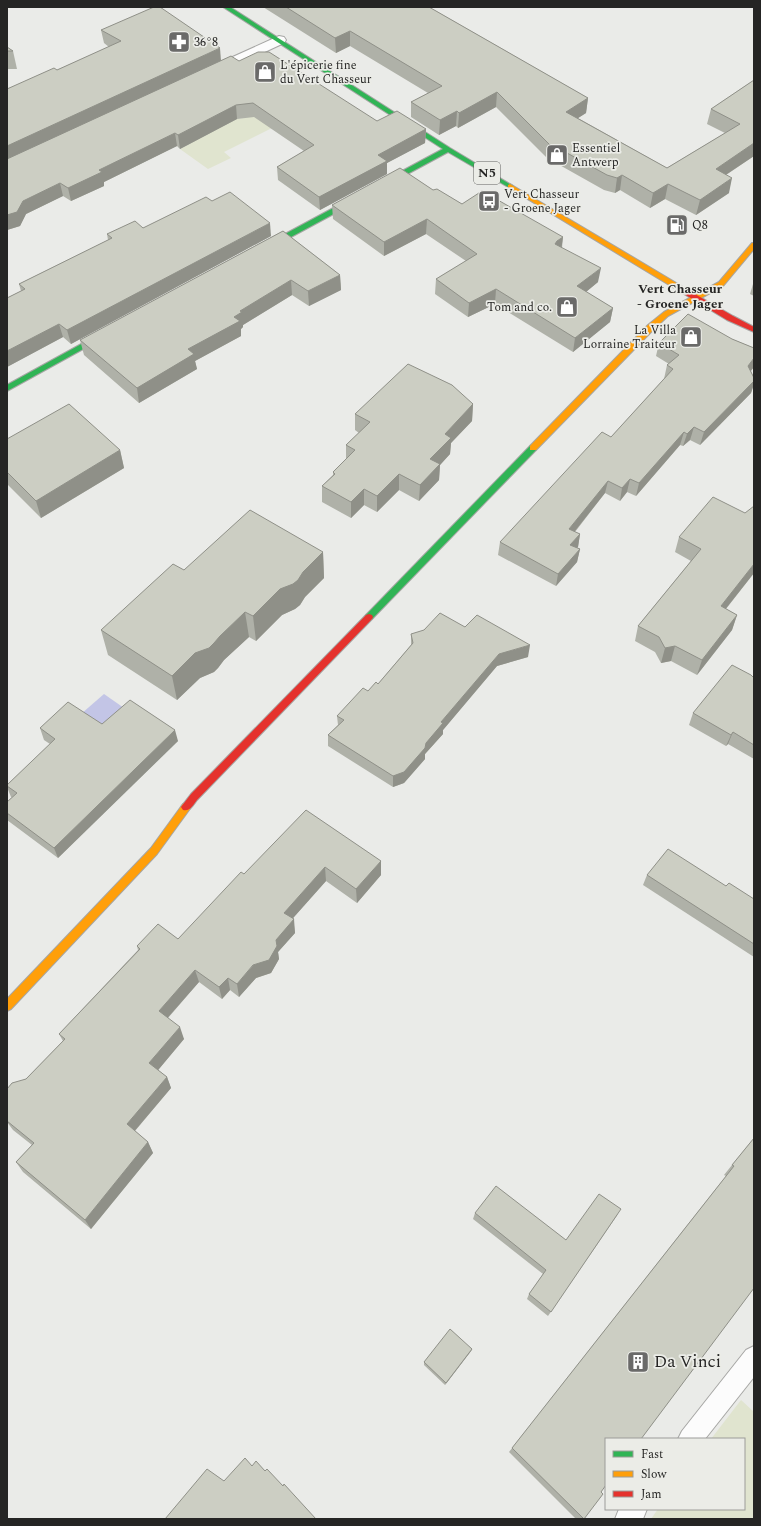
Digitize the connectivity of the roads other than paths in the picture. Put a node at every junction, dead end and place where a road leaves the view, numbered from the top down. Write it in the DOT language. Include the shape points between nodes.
graph roads {
  1 [pos="226,7"];
  2 [pos="278,40"];
  3 [pos="201,77"];
  4 [pos="448,149"];
  5 [pos="754,245"];
  6 [pos="256,253"];
  7 [pos="696,297"];
  8 [pos="116,329"];
  9 [pos="754,330"];
  10 [pos="7,388"];
  11 [pos="7,1006"];
  12 [pos="754,1358"];
  13 [pos="691,1438"];
  14 [pos="634,1510"];
  15 [pos="627,1519"];
  1 -- 2 [label="street, N5"];
  2 -- 3 [label="street"];
  2 -- 4 [label="street, N5"];
  4 -- 6 [label="street"];
  4 -- 7 [label="street, N5"];
  5 -- 7 [label="street" via="721,284"];
  7 -- 9 [label="street, N5"];
  7 -- 11 [label="street" via="666,314 651,327 222,768 194,797 154,851"];
  8 -- 10 [label="street"];
  12 -- 13 [label="lane"];
  14 -- 15 [label="lane"];
}
